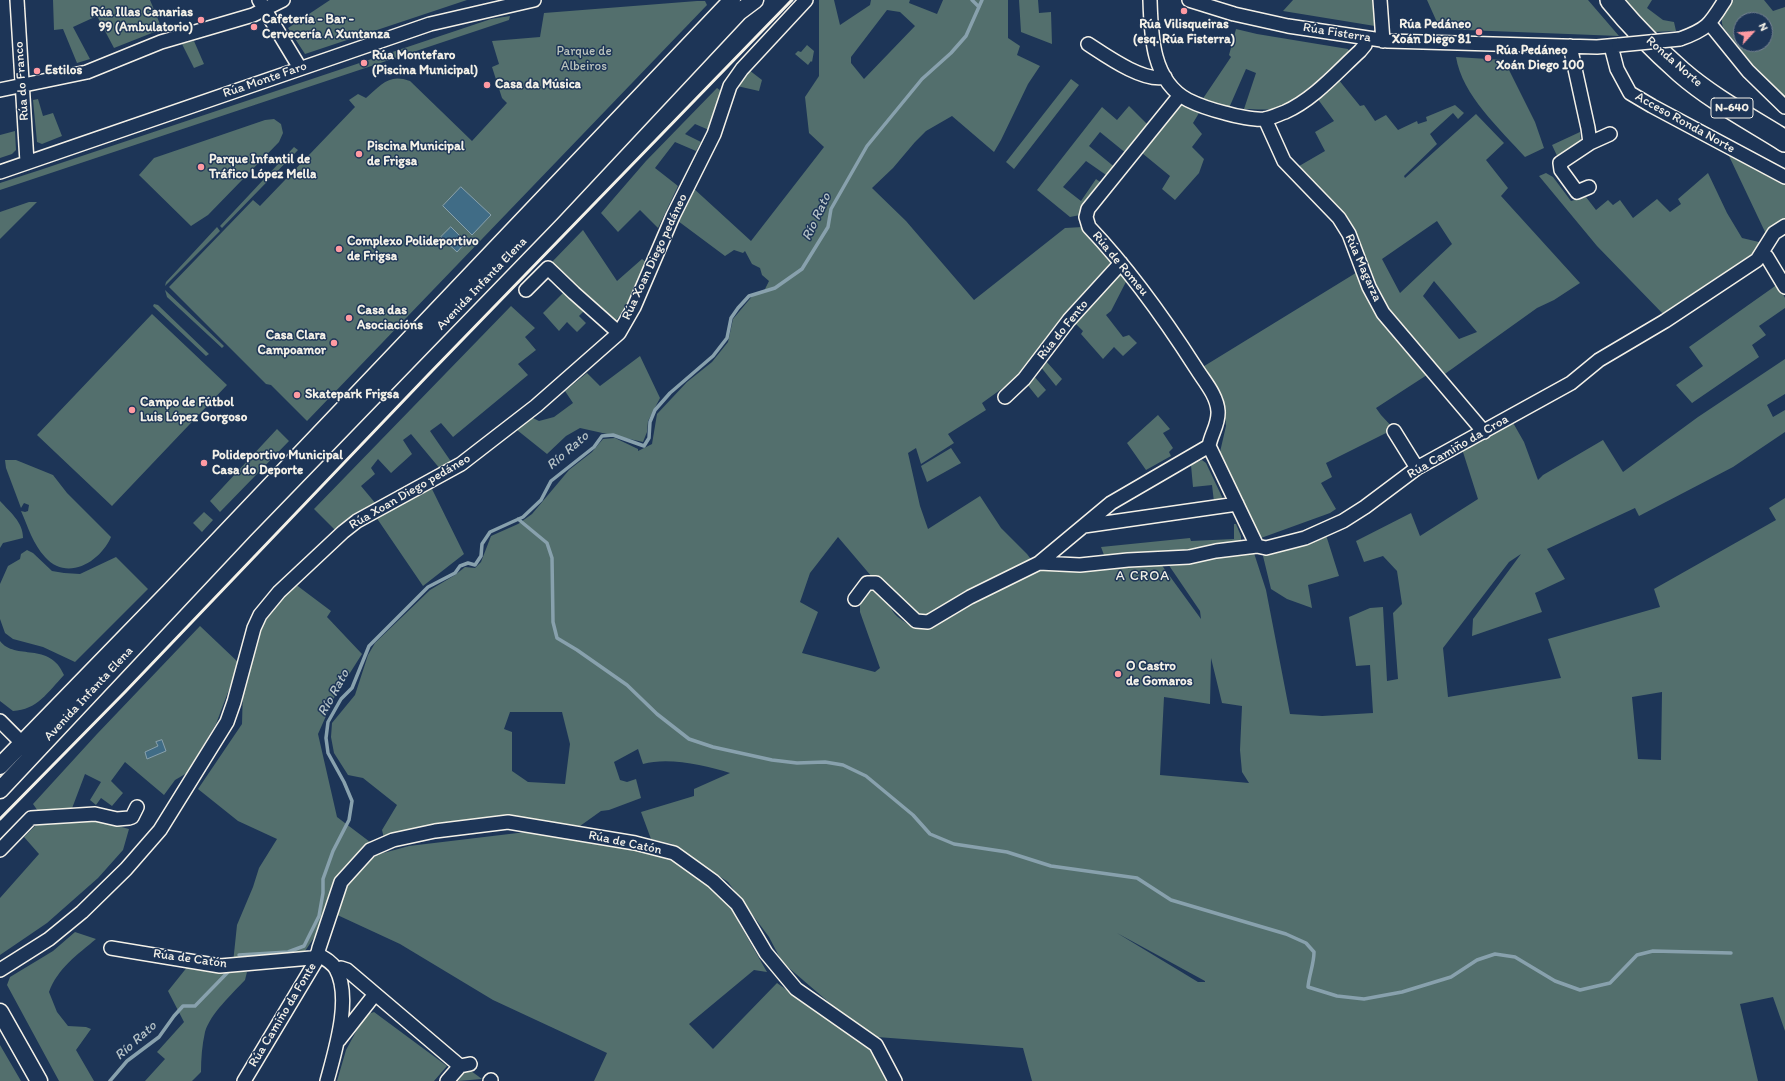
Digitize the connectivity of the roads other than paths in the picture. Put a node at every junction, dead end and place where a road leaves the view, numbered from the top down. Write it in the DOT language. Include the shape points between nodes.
graph roads {
  1 [pos="17,0"];
  2 [pos="283,0"];
  3 [pos="534,0"];
  4 [pos="732,0"];
  5 [pos="755,0"];
  6 [pos="806,0"];
  7 [pos="1150,0"];
  8 [pos="1189,0"];
  9 [pos="1380,0"];
  10 [pos="1611,0"];
  11 [pos="1725,0"];
  12 [pos="502,3"];
  13 [pos="262,5"];
  14 [pos="719,7"];
  15 [pos="1710,24"];
  16 [pos="1366,38"];
  17 [pos="1383,41"];
  18 [pos="1088,44"];
  19 [pos="1615,45"];
  20 [pos="1570,46"];
  21 [pos="300,68"];
  22 [pos="1165,77"];
  23 [pos="23,84"];
  24 [pos="0,90"];
  25 [pos="1180,95"];
  26 [pos="1785,107"];
  27 [pos="1265,119"];
  28 [pos="1610,134"];
  29 [pos="1785,141"];
  30 [pos="1590,143"];
  31 [pos="580,159"];
  32 [pos="27,162"];
  33 [pos="591,171"];
  34 [pos="0,172"];
  35 [pos="1785,177"];
  36 [pos="1589,187"];
  37 [pos="1785,226"];
  38 [pos="1762,253"];
  39 [pos="1121,263"];
  40 [pos="1785,287"];
  41 [pos="526,290"];
  42 [pos="619,333"];
  43 [pos="1005,396"];
  44 [pos="1394,431"];
  45 [pos="1484,432"];
  46 [pos="318,444"];
  47 [pos="1209,446"];
  48 [pos="1417,468"];
  49 [pos="1237,504"];
  50 [pos="1084,526"];
  51 [pos="1256,546"];
  52 [pos="1039,562"];
  53 [pos="173,595"];
  54 [pos="855,599"];
  55 [pos="0,721"];
  56 [pos="22,743"];
  57 [pos="0,766"];
  58 [pos="0,790"];
  59 [pos="137,807"];
  60 [pos="0,850"];
  61 [pos="111,948"];
  62 [pos="317,954"];
  63 [pos="0,970"];
  64 [pos="336,970"];
  65 [pos="375,994"];
  66 [pos="0,1012"];
  67 [pos="336,1043"];
  68 [pos="39,1081"];
  69 [pos="244,1081"];
  70 [pos="327,1081"];
  71 [pos="446,1081"];
  72 [pos="895,1081"];
  1 -- 23 [label="street, Rúa do Franco"];
  2 -- 13 [label="street"];
  3 -- 12 [label="street, Rúa Monte Faro"];
  4 -- 14 [label="street, Avenida Infanta Elena"];
  5 -- 33 [label="street, Avenida Infanta Elena" via="738,13"];
  6 -- 42 [label="street, Rúa Xoan Diego pedáneo" via="742,69 730,86 714,134"];
  7 -- 22 [label="street" via="1155,54 1160,71"];
  8 -- 16 [label="street, Rúa Fisterra" via="1234,14 1288,26"];
  9 -- 17 [label="street"];
  10 -- 29 [label="highway, Ronda Norte / N-640" via="1626,19 1682,72 1725,104"];
  11 -- 15 [label="street"];
  12 -- 21 [label="street, Rúa Monte Faro" via="430,24"];
  13 -- 21 [label="street"];
  13 -- 23 [label="street" via="253,15 161,42 87,72"];
  14 -- 31 [label="street, Avenida Infanta Elena"];
  15 -- 19 [label="street, Rúa Fisterra, bridge" via="1700,32 1680,39"];
  15 -- 26 [label="street" via="1748,71"];
  16 -- 17 [label="street, Rúa Fisterra"];
  16 -- 27 [label="street" via="1365,45 1360,51 1301,103"];
  17 -- 20 [label="street, Rúa Fisterra"];
  18 -- 22 [label="street" via="1114,61 1145,75"];
  19 -- 20 [label="street, Rúa Fisterra"];
  19 -- 35 [label="street, Acceso Ronda Norte" via="1617,69 1630,93"];
  20 -- 30 [label="street"];
  21 -- 32 [label="street, Rúa Monte Faro"];
  22 -- 25 [label="street"];
  23 -- 24 [label="street"];
  23 -- 32 [label="street, Rúa do Franco"];
  25 -- 27 [label="street" via="1209,109"];
  25 -- 39 [label="street, Rúa de Romeu" via="1088,209 1086,217 1089,227"];
  27 -- 45 [label="street, Rúa Magarza" via="1284,161 1340,218 1349,234 1369,287 1383,313"];
  28 -- 30 [label="street"];
  30 -- 36 [label="street" via="1560,163 1561,170 1577,192"];
  31 -- 33 [label="street"];
  31 -- 46 [label="street, Avenida Infanta Elena"];
  32 -- 34 [label="street, Rúa Monte Faro"];
  33 -- 46 [label="street, Avenida Infanta Elena"];
  37 -- 38 [label="street, Rúa Camiño da Croa" via="1768,240"];
  38 -- 40 [label="street"];
  38 -- 45 [label="street, Rúa Camiño da Croa" via="1757,260 1684,309 1599,360 1571,383"];
  39 -- 43 [label="street, Rúa do Fento" via="1069,320 1024,379"];
  39 -- 47 [label="street, Rúa de Romeu" via="1176,337 1214,397 1218,411 1216,427"];
  41 -- 42 [label="street" via="548,268"];
  42 -- 63 [label="street, Rúa Xoan Diego pedáneo" via="506,431 462,464 357,521 279,592 260,615 254,628 227,722 160,830 82,912 49,939"];
  44 -- 48 [label="street"];
  45 -- 48 [label="street, Rúa Camiño da Croa"];
  46 -- 53 [label="street, Avenida Infanta Elena"];
  47 -- 49 [label="street"];
  47 -- 50 [label="street" via="1111,503"];
  48 -- 51 [label="street, Rúa Camiño da Croa" via="1365,508 1343,521 1305,538 1276,547"];
  49 -- 50 [label="street"];
  49 -- 51 [label="street"];
  50 -- 52 [label="street"];
  51 -- 52 [label="street, Rúa Camiño da Croa" via="1189,557 1080,565"];
  52 -- 54 [label="street" via="970,597 928,622 916,621 876,583 867,583"];
  53 -- 56 [label="street, Avenida Infanta Elena"];
  53 -- 58 [label="street, Avenida Infanta Elena"];
  55 -- 56 [label="street"];
  56 -- 57 [label="street, Avenida Infanta Elena"];
  59 -- 60 [label="street" via="129,818 117,819 95,814 31,818"];
  61 -- 62 [label="street, Rúa de Catón" via="220,966 311,958"];
  62 -- 64 [label="street" via="330,962"];
  62 -- 69 [label="street, Rúa Camiño da Fonte"];
  62 -- 72 [label="street, Rúa de Catón" via="340,882 370,850 393,840 508,822 635,843 674,853 713,880 737,904 766,953 796,989 876,1045"];
  64 -- 65 [label="street" via="347,970"];
  64 -- 67 [label="street" via="342,991 342,1015"];
  65 -- 67 [label="street"];
  65 -- 71 [label="street" via="465,1065"];
  66 -- 68 [label="street"];
  67 -- 70 [label="street"];
}
